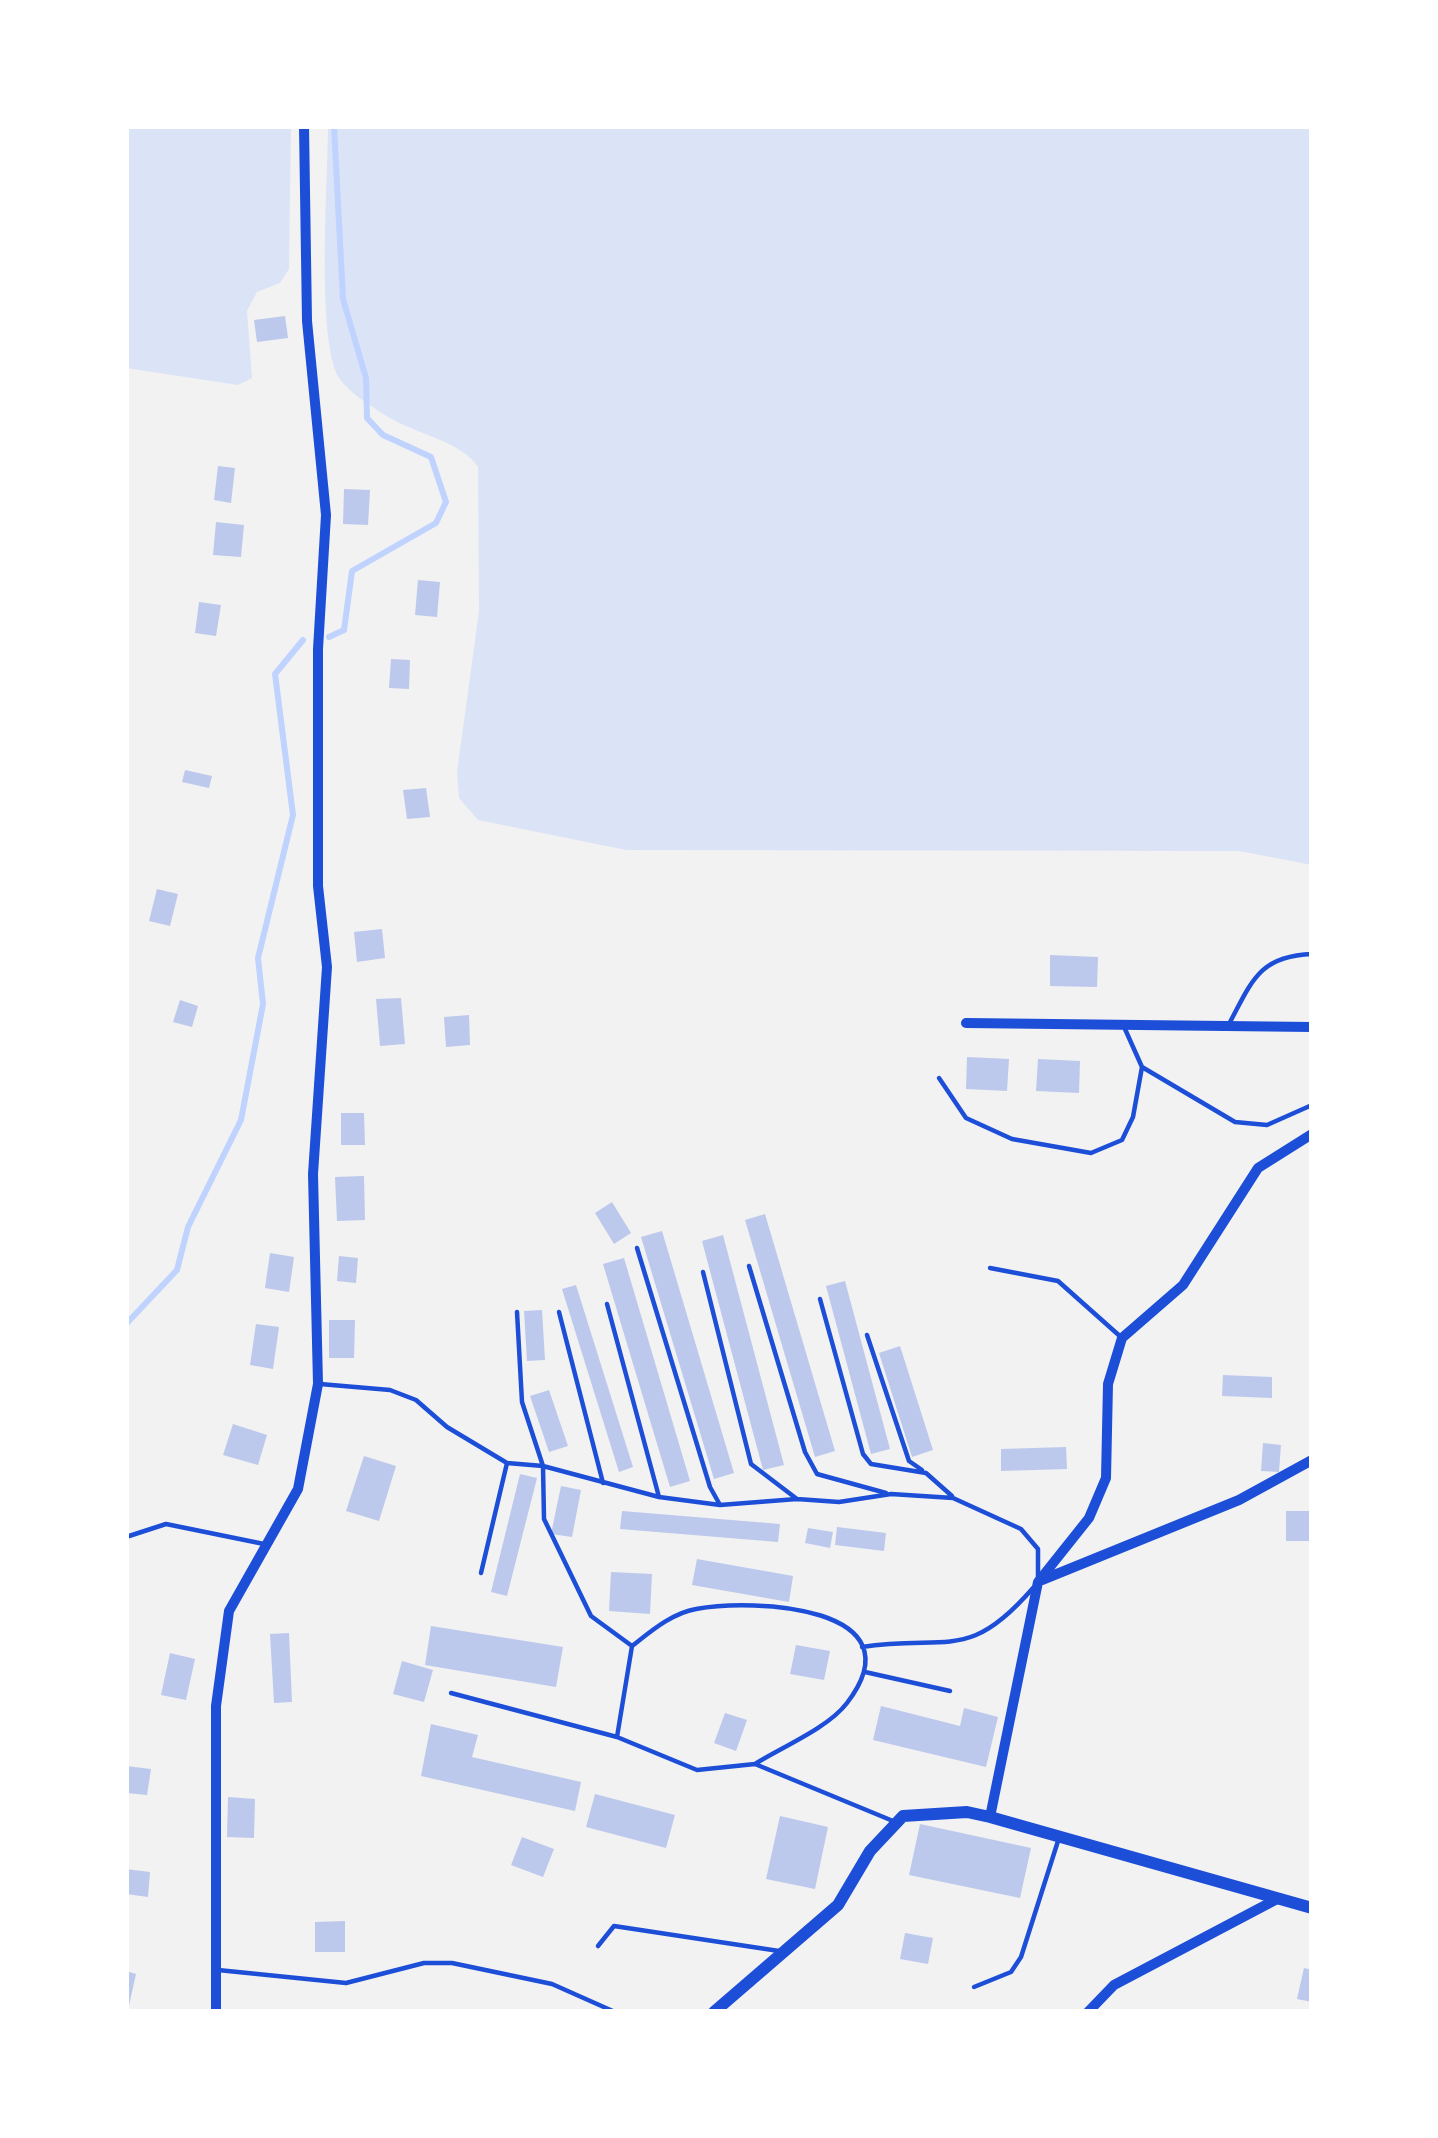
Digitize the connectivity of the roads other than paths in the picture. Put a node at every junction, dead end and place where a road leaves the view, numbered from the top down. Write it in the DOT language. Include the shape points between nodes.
graph roads {
  1 [pos="304,126"];
  2 [pos="1312,954"];
  3 [pos="966,1023"];
  4 [pos="1123,1024"];
  5 [pos="1229,1024"];
  6 [pos="1312,1027"];
  7 [pos="1142,1067"];
  8 [pos="939,1078"];
  9 [pos="1312,1105"];
  10 [pos="1312,1134"];
  11 [pos="637,1248"];
  12 [pos="749,1266"];
  13 [pos="990,1268"];
  14 [pos="703,1272"];
  15 [pos="820,1299"];
  16 [pos="607,1304"];
  17 [pos="517,1312"];
  18 [pos="559,1312"];
  19 [pos="867,1335"];
  20 [pos="1122,1338"];
  21 [pos="318,1384"];
  22 [pos="1312,1460"];
  23 [pos="507,1463"];
  24 [pos="543,1466"];
  25 [pos="926,1473"];
  26 [pos="603,1483"];
  27 [pos="891,1494"];
  28 [pos="659,1497"];
  29 [pos="953,1498"];
  30 [pos="797,1499"];
  31 [pos="720,1505"];
  32 [pos="126,1537"];
  33 [pos="264,1544"];
  34 [pos="481,1573"];
  35 [pos="1039,1582"];
  36 [pos="632,1646"];
  37 [pos="862,1647"];
  38 [pos="865,1672"];
  39 [pos="950,1691"];
  40 [pos="452,1693"];
  41 [pos="616,1737"];
  42 [pos="754,1764"];
  43 [pos="990,1817"];
  44 [pos="893,1821"];
  45 [pos="1059,1839"];
  46 [pos="1279,1898"];
  47 [pos="1312,1908"];
  48 [pos="598,1946"];
  49 [pos="779,1951"];
  50 [pos="214,1970"];
  51 [pos="974,1987"];
  52 [pos="713,2011"];
  53 [pos="216,2012"];
  54 [pos="615,2012"];
  55 [pos="1088,2012"];
  1 -- 21 [label="street" via="307,321 326,514 318,886 327,967 313,1174"];
  2 -- 5 [label="lane" via="1275,958 1253,979"];
  3 -- 4 [label="street"];
  4 -- 5 [label="street"];
  4 -- 7 [label="lane"];
  5 -- 6 [label="street"];
  7 -- 8 [label="lane" via="1122,1140 1091,1153 1012,1139 966,1118"];
  7 -- 9 [label="lane" via="1235,1122 1267,1125"];
  10 -- 20 [label="street" via="1258,1168 1183,1285"];
  11 -- 31 [label="lane"];
  12 -- 27 [label="lane" via="817,1474"];
  13 -- 20 [label="lane" via="1058,1281"];
  14 -- 30 [label="lane" via="751,1464"];
  15 -- 25 [label="lane" via="863,1454 871,1465"];
  16 -- 28 [label="lane"];
  17 -- 24 [label="lane" via="522,1402"];
  18 -- 26 [label="lane"];
  19 -- 25 [label="lane" via="908,1462"];
  20 -- 35 [label="street" via="1108,1384 1106,1478 1089,1518"];
  21 -- 23 [label="lane" via="416,1400"];
  21 -- 33 [label="street" via="298,1489"];
  22 -- 35 [label="street" via="1238,1500"];
  23 -- 24 [label="lane"];
  23 -- 34 [label="lane"];
  24 -- 26 [label="lane"];
  24 -- 36 [label="lane" via="544,1519 584,1602"];
  25 -- 29 [label="lane"];
  26 -- 28 [label="lane"];
  27 -- 29 [label="lane"];
  27 -- 30 [label="lane"];
  28 -- 31 [label="lane"];
  29 -- 35 [label="lane" via="1021,1529 1038,1549"];
  30 -- 31 [label="lane"];
  32 -- 33 [label="lane" via="166,1524"];
  33 -- 50 [label="street" via="229,1611 217,1706"];
  35 -- 37 [label="lane" via="999,1627 978,1635"];
  35 -- 43 [label="street"];
  36 -- 37 [label="lane" via="692,1609 753,1605 836,1619"];
  36 -- 41 [label="lane"];
  37 -- 38 [label="lane"];
  38 -- 39 [label="lane"];
  38 -- 42 [label="lane" via="845,1706"];
  40 -- 41 [label="lane"];
  41 -- 42 [label="lane" via="697,1770"];
  42 -- 44 [label="lane"];
  43 -- 44 [label="street"];
  43 -- 45 [label="street"];
  44 -- 49 [label="street" via="838,1904"];
  45 -- 46 [label="street"];
  45 -- 51 [label="lane" via="1021,1957 1011,1972"];
  46 -- 47 [label="street"];
  46 -- 55 [label="street" via="1114,1985"];
  48 -- 49 [label="lane" via="614,1926"];
  49 -- 52 [label="street"];
  50 -- 53 [label="street"];
  50 -- 54 [label="lane" via="346,1983 452,1963 552,1984"];
}
